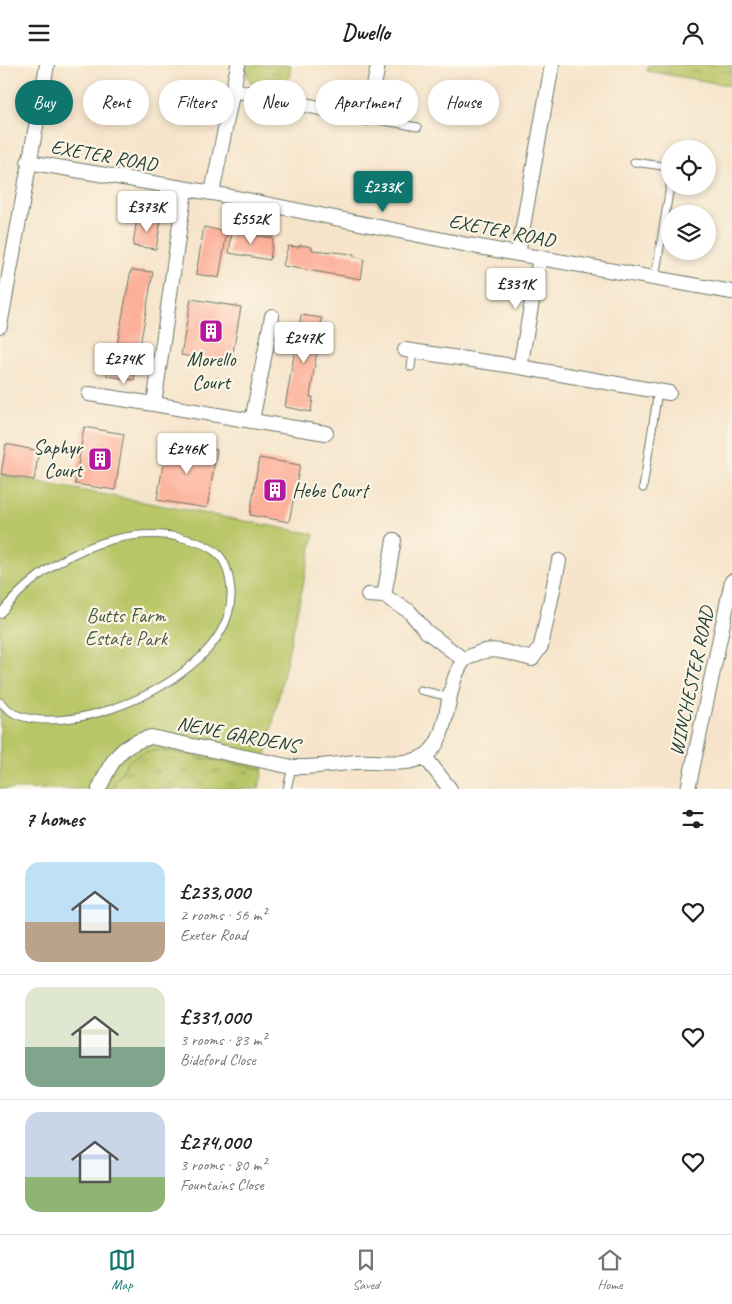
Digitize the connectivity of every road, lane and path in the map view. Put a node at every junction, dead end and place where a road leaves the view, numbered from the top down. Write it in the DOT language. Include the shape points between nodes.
graph roads {
  1 [pos="47,65"];
  2 [pos="238,65"];
  3 [pos="378,65"];
  4 [pos="552,65"];
  5 [pos="375,80"];
  6 [pos="234,85"];
  7 [pos="234,90"];
  8 [pos="316,108"];
  9 [pos="226,125"];
  10 [pos="406,125"];
  11 [pos="418,127"];
  12 [pos="28,162"];
  13 [pos="634,162"];
  14 [pos="661,166"];
  15 [pos="185,190"];
  16 [pos="212,193"];
  17 [pos="669,195"];
  18 [pos="518,254"];
  19 [pos="540,258"];
  20 [pos="655,278"];
  21 [pos="732,292"];
  22 [pos="272,316"];
  23 [pos="0,326"];
  24 [pos="409,351"];
  25 [pos="411,367"];
  26 [pos="520,367"];
  27 [pos="664,392"];
  28 [pos="89,394"];
  29 [pos="154,404"];
  30 [pos="252,421"];
  31 [pos="326,433"];
  32 [pos="643,488"];
  33 [pos="394,540"];
  34 [pos="559,561"];
  35 [pos="732,581"];
  36 [pos="368,595"];
  37 [pos="384,597"];
  38 [pos="729,609"];
  39 [pos="0,614"];
  40 [pos="464,660"];
  41 [pos="420,690"];
  42 [pos="450,697"];
  43 [pos="0,702"];
  44 [pos="425,757"];
  45 [pos="292,767"];
  46 [pos="99,789"];
  47 [pos="287,789"];
  48 [pos="450,789"];
  49 [pos="688,789"];
  1 -- 12 [label="street"];
  2 -- 6 [label="street"];
  3 -- 5 [label="street"];
  4 -- 18 [label="street"];
  7 -- 8 [label="street"];
  9 -- 16 [label="street"];
  10 -- 11 [label="lane"];
  12 -- 15 [label="street, EXETER ROAD"];
  12 -- 23 [label="street"];
  13 -- 14 [label="lane"];
  15 -- 16 [label="street, EXETER ROAD"];
  15 -- 29 [label="street"];
  16 -- 18 [label="street, EXETER ROAD"];
  17 -- 20 [label="lane"];
  18 -- 19 [label="street, EXETER ROAD"];
  19 -- 20 [label="street, EXETER ROAD"];
  19 -- 26 [label="street"];
  20 -- 21 [label="street, EXETER ROAD"];
  22 -- 30 [label="street"];
  24 -- 25 [label="lane"];
  24 -- 26 [label="street"];
  26 -- 27 [label="street"];
  27 -- 32 [label="lane"];
  28 -- 29 [label="street"];
  29 -- 30 [label="street"];
  30 -- 31 [label="street"];
  33 -- 37 [label="street"];
  34 -- 40 [label="street" via="541,646 532,659 492,649 479,651"];
  35 -- 38 [label="street, WINCHESTER ROAD"];
  36 -- 37 [label="street"];
  37 -- 40 [label="street" via="409,611 426,631"];
  38 -- 49 [label="street, WINCHESTER ROAD"];
  39 -- 43 [label="lane" via="28,583 48,569 94,545 118,539 176,536 206,546 219,555 230,579 227,617 218,634 203,654 162,688 99,713 67,719 44,720 14,714"];
  40 -- 42 [label="street" via="456,671"];
  41 -- 42 [label="lane"];
  42 -- 44 [label="street" via="440,736"];
  44 -- 45 [label="street, NENE GARDENS" via="410,763 359,762"];
  44 -- 48 [label="street"];
  45 -- 46 [label="street, NENE GARDENS" via="151,737 133,742 118,753"];
  45 -- 47 [label="lane"];
}
